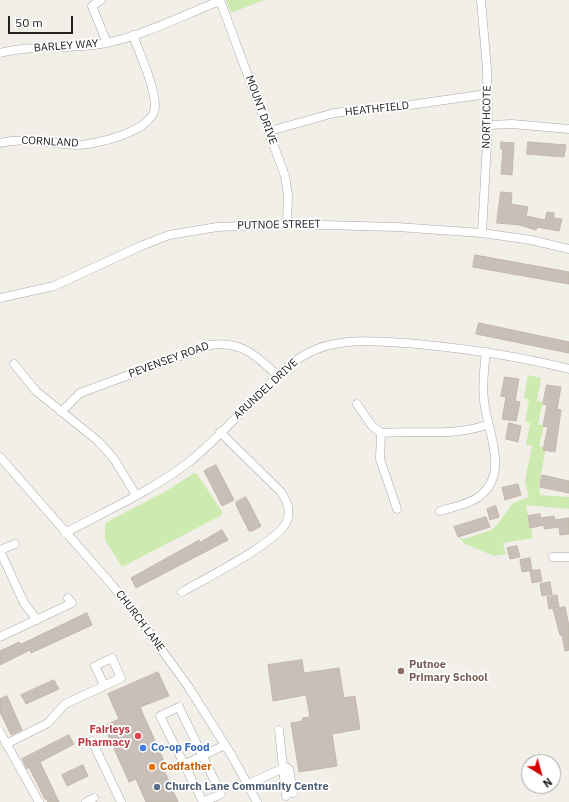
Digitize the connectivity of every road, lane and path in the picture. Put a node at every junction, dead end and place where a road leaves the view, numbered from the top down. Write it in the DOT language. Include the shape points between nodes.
graph roads {
  1 [pos="101,0"];
  2 [pos="220,0"];
  3 [pos="481,0"];
  4 [pos="133,35"];
  5 [pos="107,43"];
  6 [pos="0,53"];
  7 [pos="487,94"];
  8 [pos="488,125"];
  9 [pos="569,129"];
  10 [pos="270,131"];
  11 [pos="0,143"];
  12 [pos="287,224"];
  13 [pos="482,234"];
  14 [pos="569,249"];
  15 [pos="0,298"];
  16 [pos="486,352"];
  17 [pos="14,364"];
  18 [pos="569,369"];
  19 [pos="278,375"];
  20 [pos="357,404"];
  21 [pos="61,412"];
  22 [pos="487,425"];
  23 [pos="220,432"];
  24 [pos="381,433"];
  25 [pos="0,457"];
  26 [pos="136,494"];
  27 [pos="397,509"];
  28 [pos="440,511"];
  29 [pos="65,533"];
  30 [pos="15,544"];
  31 [pos="0,551"];
  32 [pos="553,557"];
  33 [pos="569,557"];
  34 [pos="182,592"];
  35 [pos="68,598"];
  36 [pos="37,620"];
  37 [pos="0,637"];
  38 [pos="104,685"];
  39 [pos="279,730"];
  40 [pos="0,732"];
  41 [pos="92,741"];
  42 [pos="6,744"];
  43 [pos="225,744"];
  44 [pos="204,755"];
  45 [pos="185,764"];
  46 [pos="282,768"];
  47 [pos="248,784"];
  48 [pos="290,795"];
  49 [pos="94,798"];
  50 [pos="39,802"];
  51 [pos="86,802"];
  52 [pos="121,802"];
  53 [pos="257,802"];
  1 -- 5 [label="street" via="92,6"];
  2 -- 4 [label="street, BARLEY WAY"];
  2 -- 10 [label="street, MOUNT DRIVE"];
  3 -- 7 [label="street, NORTHCOTE"];
  4 -- 5 [label="street, BARLEY WAY"];
  4 -- 11 [label="street, CORNLAND" via="154,93 156,106 153,116 146,124 110,140 96,143 76,145 29,140"];
  5 -- 6 [label="street, BARLEY WAY"];
  7 -- 8 [label="street, NORTHCOTE"];
  7 -- 10 [label="street, HEATHFIELD" via="334,113"];
  8 -- 9 [label="street" via="512,124"];
  8 -- 13 [label="street, NORTHCOTE"];
  10 -- 12 [label="street, MOUNT DRIVE" via="285,176 288,195"];
  12 -- 13 [label="street, PUTNOE STREET" via="397,227"];
  12 -- 15 [label="street, PUTNOE STREET" via="217,227 169,235 54,286"];
  13 -- 14 [label="street, PUTNOE STREET" via="531,240"];
  16 -- 18 [label="street, ARUNDEL DRIVE"];
  16 -- 19 [label="street, ARUNDEL DRIVE" via="387,342 334,344 306,354"];
  16 -- 22 [label="street" via="483,374"];
  17 -- 21 [label="street" via="36,391"];
  19 -- 21 [label="street, PEVENSEY ROAD" via="237,345 210,345 80,393"];
  19 -- 23 [label="street, ARUNDEL DRIVE"];
  20 -- 24 [label="street" via="372,426"];
  21 -- 26 [label="street" via="98,441 114,459"];
  22 -- 24 [label="street" via="452,433"];
  22 -- 28 [label="street" via="496,465 495,475 488,488 479,497"];
  23 -- 26 [label="street, ARUNDEL DRIVE" via="190,462"];
  23 -- 34 [label="street" via="281,492 288,507 287,522 281,530 246,555"];
  24 -- 27 [label="street" via="380,459"];
  25 -- 29 [label="street, CHURCH LANE"];
  26 -- 29 [label="street, ARUNDEL DRIVE"];
  29 -- 43 [label="street, CHURCH LANE" via="137,616 188,686"];
  30 -- 31 [label="street"];
  31 -- 36 [label="street" via="24,603"];
  32 -- 33 [label="street"];
  35 -- 36 [label="street" via="72,603"];
  36 -- 37 [label="street"];
  38 -- 42 [label="street" via="65,704 48,723"];
  39 -- 46 [label="street"];
  40 -- 42 [label="street"];
  41 -- 52 [label="street"];
  42 -- 50 [label="street"];
  43 -- 44 [label="street"];
  43 -- 47 [label="street, CHURCH LANE"];
  44 -- 45 [label="street"];
  44 -- 45 [label="street" via="221,794 203,802"];
  44 -- 45 [label="street" via="178,707 160,716"];
  46 -- 47 [label="street" via="270,776"];
  46 -- 48 [label="street"];
  47 -- 53 [label="street, CHURCH LANE"];
  49 -- 51 [label="street"];
}
